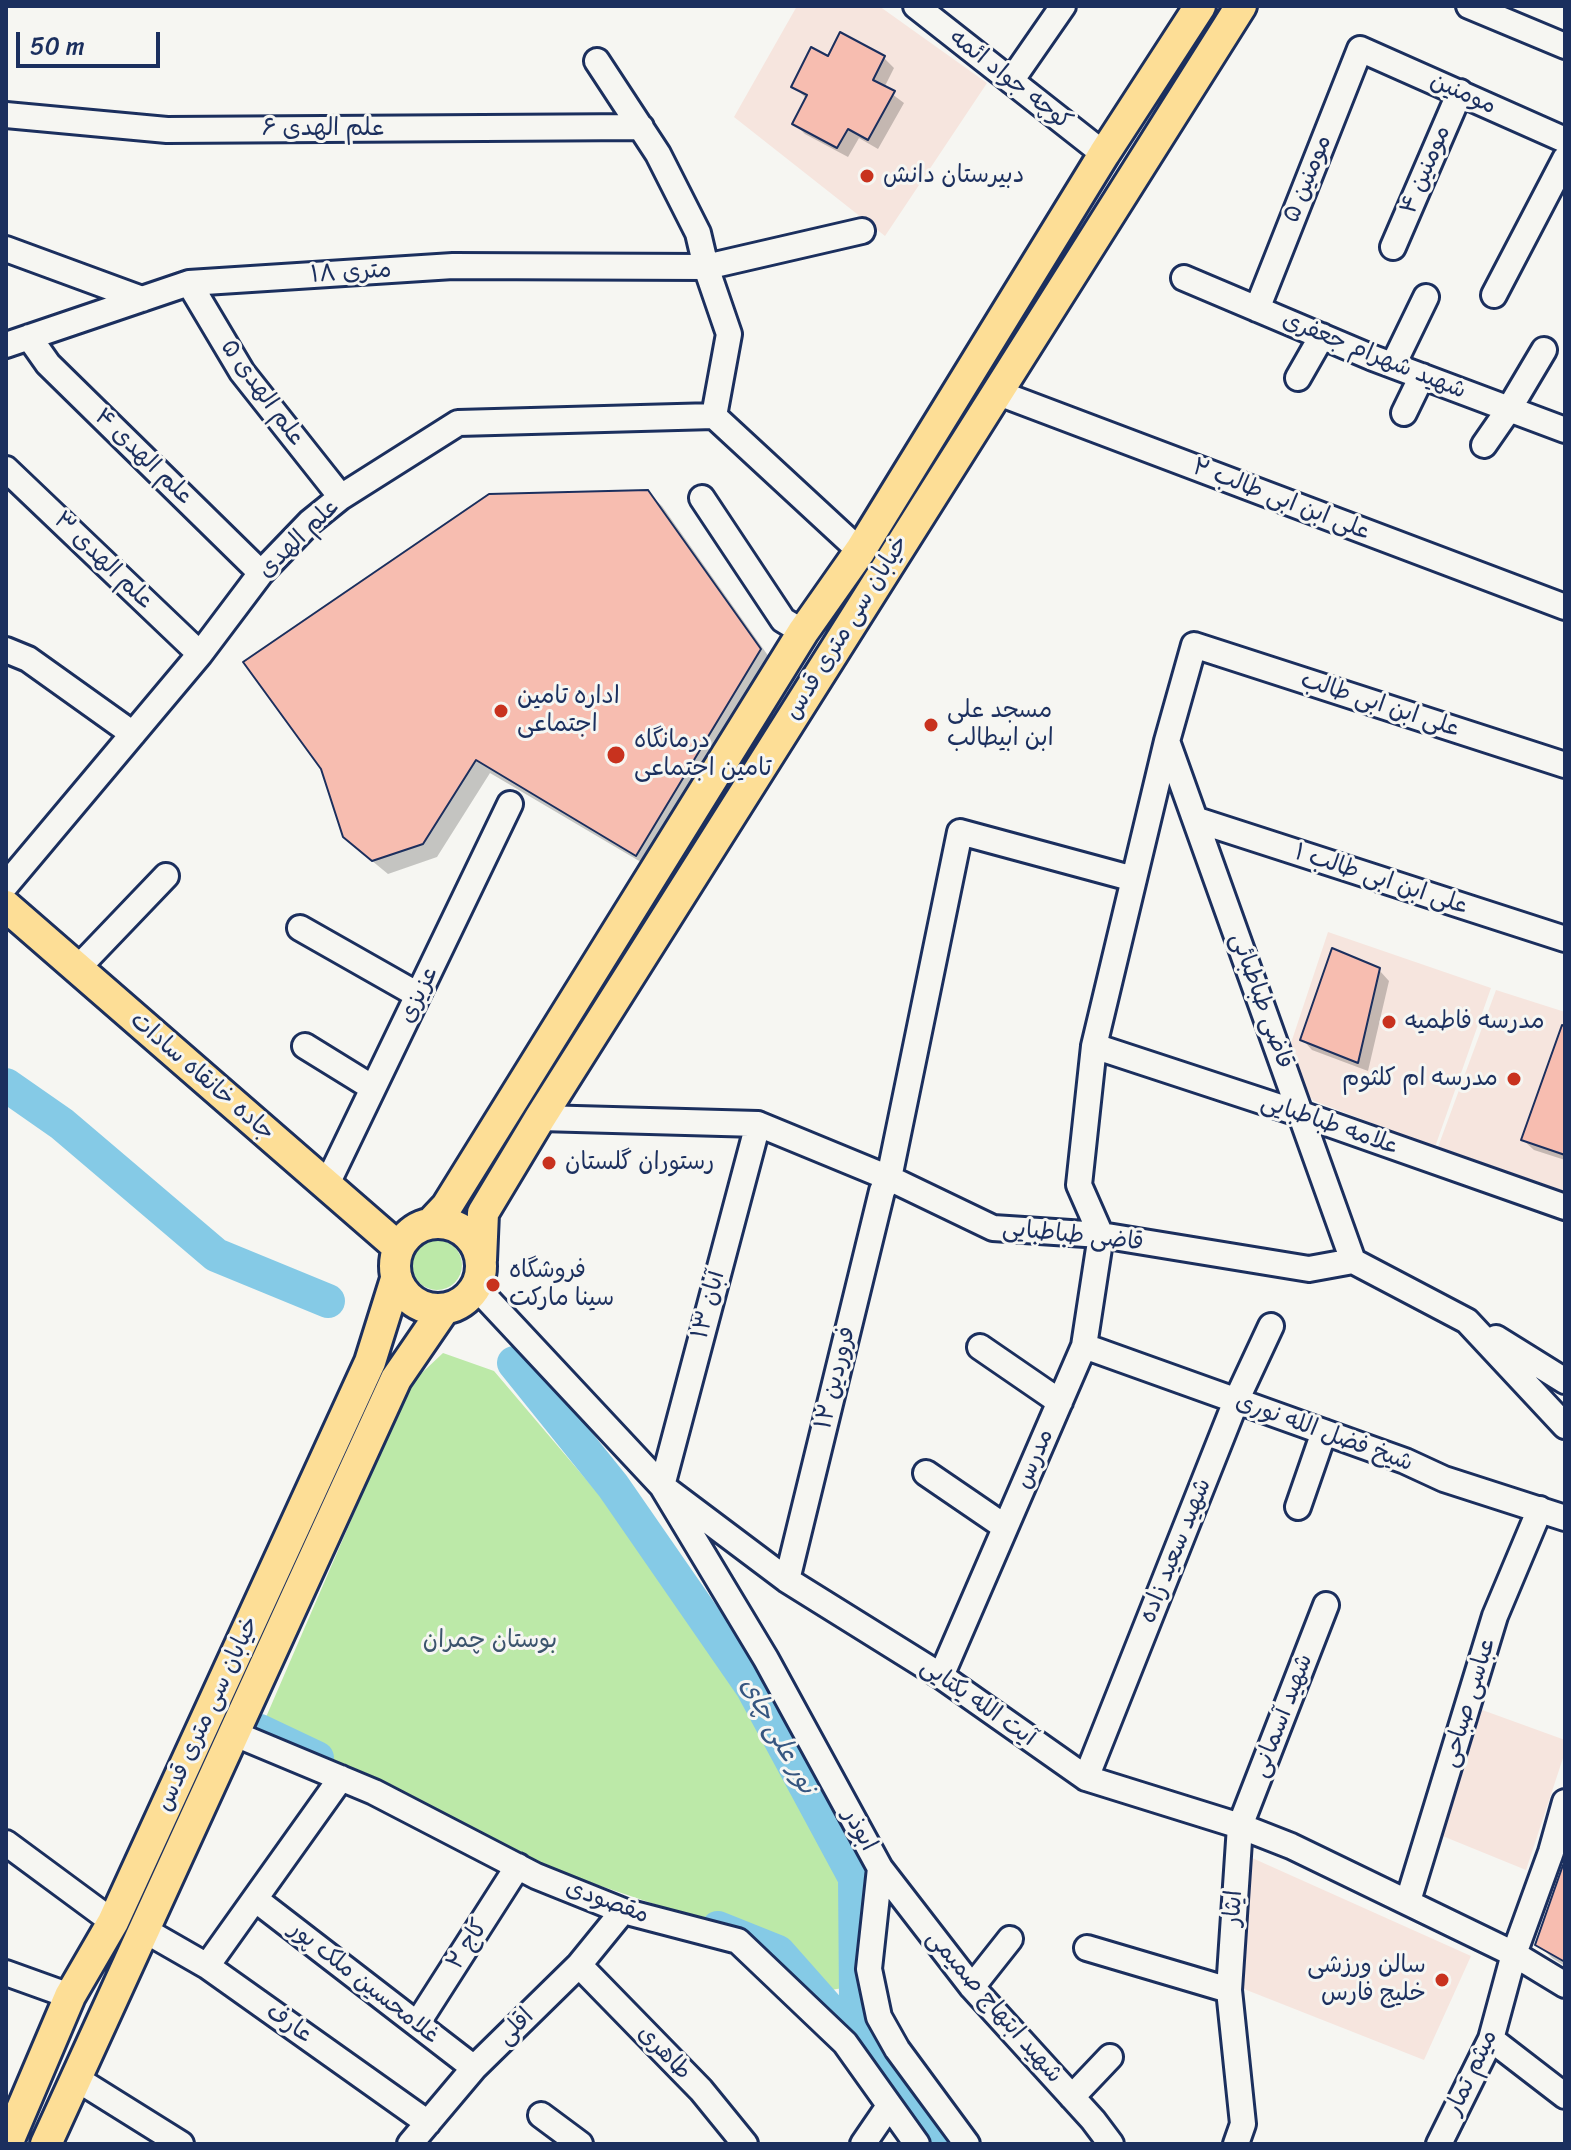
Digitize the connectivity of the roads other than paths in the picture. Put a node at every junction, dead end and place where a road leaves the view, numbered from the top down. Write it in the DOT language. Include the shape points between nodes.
graph roads {
  1 [pos="1063,6"];
  2 [pos="1200,6"];
  3 [pos="1241,6"];
  4 [pos="927,9"];
  5 [pos="1484,9"];
  6 [pos="1565,46"];
  7 [pos="1360,49"];
  8 [pos="597,61"];
  9 [pos="1011,81"];
  10 [pos="1460,92"];
  11 [pos="6,115"];
  12 [pos="641,127"];
  13 [pos="1565,140"];
  14 [pos="1104,154"];
  15 [pos="1565,159"];
  16 [pos="862,231"];
  17 [pos="1393,247"];
  18 [pos="6,249"];
  19 [pos="706,267"];
  20 [pos="1184,278"];
  21 [pos="189,283"];
  22 [pos="1494,295"];
  23 [pos="1426,297"];
  24 [pos="142,299"];
  25 [pos="1257,309"];
  26 [pos="1322,336"];
  27 [pos="18,341"];
  28 [pos="1544,350"];
  29 [pos="1393,365"];
  30 [pos="1422,376"];
  31 [pos="1298,378"];
  32 [pos="996,392"];
  33 [pos="1509,409"];
  34 [pos="1404,413"];
  35 [pos="714,416"];
  36 [pos="1565,430"];
  37 [pos="1484,445"];
  38 [pos="6,469"];
  39 [pos="341,497"];
  40 [pos="702,498"];
  41 [pos="860,551"];
  42 [pos="261,573"];
  43 [pos="1565,607"];
  44 [pos="803,632"];
  45 [pos="6,650"];
  46 [pos="200,654"];
  47 [pos="756,707"];
  48 [pos="785,727"];
  49 [pos="133,734"];
  50 [pos="1167,741"];
  51 [pos="1565,765"];
  52 [pos="510,804"];
  53 [pos="1197,820"];
  54 [pos="166,876"];
  55 [pos="1134,879"];
  56 [pos="6,885"];
  57 [pos="6,906"];
  58 [pos="300,928"];
  59 [pos="1565,939"];
  60 [pos="77,969"];
  61 [pos="418,995"];
  62 [pos="305,1046"];
  63 [pos="1094,1046"];
  64 [pos="373,1088"];
  65 [pos="1301,1114"];
  66 [pos="540,1118"];
  67 [pos="758,1124"];
  68 [pos="889,1178"];
  69 [pos="327,1184"];
  70 [pos="1565,1207"];
  71 [pos="431,1223"];
  72 [pos="1101,1235"];
  73 [pos="398,1247"];
  74 [pos="1353,1261"];
  75 [pos="479,1273"];
  76 [pos="396,1279"];
  77 [pos="444,1309"];
  78 [pos="1467,1321"];
  79 [pos="1271,1326"];
  80 [pos="1084,1346"];
  81 [pos="980,1347"];
  82 [pos="1565,1381"];
  83 [pos="1236,1401"];
  84 [pos="1060,1402"];
  85 [pos="1565,1426"];
  86 [pos="1324,1432"];
  87 [pos="926,1473"];
  88 [pos="662,1486"];
  89 [pos="1298,1507"];
  90 [pos="1540,1509"];
  91 [pos="1565,1518"];
  92 [pos="1005,1527"];
  93 [pos="787,1580"];
  94 [pos="1326,1605"];
  95 [pos="941,1676"];
  96 [pos="235,1734"];
  97 [pos="341,1778"];
  98 [pos="1086,1778"];
  99 [pos="1565,1802"];
  100 [pos="1240,1826"];
  101 [pos="6,1843"];
  102 [pos="1558,1852"];
  103 [pos="518,1866"];
  104 [pos="880,1868"];
  105 [pos="255,1899"];
  106 [pos="1408,1901"];
  107 [pos="623,1911"];
  108 [pos="113,1922"];
  109 [pos="146,1931"];
  110 [pos="1010,1939"];
  111 [pos="1087,1948"];
  112 [pos="1514,1954"];
  113 [pos="579,1965"];
  114 [pos="207,1966"];
  115 [pos="6,1973"];
  116 [pos="1565,1985"];
  117 [pos="972,1987"];
  118 [pos="1229,1990"];
  119 [pos="70,1996"];
  120 [pos="417,2024"];
  121 [pos="1491,2039"];
  122 [pos="1110,2057"];
  123 [pos="474,2068"];
  124 [pos="77,2079"];
  125 [pos="1565,2096"];
  126 [pos="1072,2097"];
  127 [pos="889,2106"];
  128 [pos="541,2115"];
  129 [pos="428,2123"];
  130 [pos="7,2144"];
  131 [pos="46,2144"];
  132 [pos="181,2144"];
  133 [pos="410,2144"];
  134 [pos="580,2144"];
  135 [pos="745,2144"];
  136 [pos="863,2144"];
  137 [pos="917,2144"];
  138 [pos="967,2144"];
  139 [pos="1111,2144"];
  140 [pos="1236,2144"];
  141 [pos="1439,2144"];
  1 -- 9 [label="street"];
  2 -- 14 [label="main road, خیابان سی متری قدس"];
  3 -- 32 [label="main road, خیابان سی متری قدس"];
  4 -- 9 [label="street, کوچه جواد ائمه"];
  5 -- 6 [label="street"];
  7 -- 10 [label="street, مومنین"];
  7 -- 25 [label="street, ۵ مومنین"];
  8 -- 12 [label="street"];
  9 -- 14 [label="street, کوچه جواد ائمه"];
  10 -- 13 [label="street, مومنین"];
  10 -- 17 [label="street, مومنین ۴"];
  11 -- 12 [label="street, علم الهدی ۶" via="167,130"];
  12 -- 19 [label="street" via="698,233"];
  14 -- 41 [label="main road, خیابان سی متری قدس"];
  15 -- 22 [label="street"];
  16 -- 19 [label="street, ۱۸ متری"];
  18 -- 24 [label="street"];
  19 -- 21 [label="street, ۱۸ متری" via="453,266"];
  19 -- 35 [label="street" via="729,334"];
  20 -- 25 [label="street, شهید شهرام جعفری"];
  21 -- 24 [label="street, ۱۸ متری"];
  21 -- 39 [label="street, علم الهدی ۵" via="242,372"];
  23 -- 29 [label="street"];
  24 -- 27 [label="street, ۱۸ متری"];
  25 -- 26 [label="street, شهید شهرام جعفری"];
  26 -- 29 [label="street, شهید شهرام جعفری"];
  26 -- 31 [label="street"];
  27 -- 42 [label="street, علم الهدی ۴" via="48,364"];
  28 -- 33 [label="street"];
  29 -- 30 [label="street, شهید شهرام جعفری"];
  30 -- 33 [label="street, شهید شهرام جعفری"];
  30 -- 34 [label="street"];
  32 -- 43 [label="street, علی ابن ابی طالب ۲"];
  32 -- 48 [label="main road, خیابان سی متری قدس"];
  33 -- 36 [label="street, شهید شهرام جعفری"];
  33 -- 37 [label="street"];
  35 -- 39 [label="street, علم الهدی" via="458,423"];
  35 -- 41 [label="street"];
  38 -- 46 [label="street, علم الهدی ۳"];
  39 -- 42 [label="street, علم الهدی"];
  40 -- 44 [label="street" via="783,620"];
  41 -- 44 [label="main road, خیابان سی متری قدس"];
  42 -- 46 [label="street, علم الهدی"];
  44 -- 47 [label="main road, خیابان سی متری قدس"];
  45 -- 49 [label="street" via="28,659"];
  46 -- 49 [label="street, علم الهدی"];
  47 -- 48 [label="main road"];
  47 -- 71 [label="main road, خیابان سی متری قدس" via="447,1206"];
  48 -- 66 [label="main road, خیابان سی متری قدس"];
  49 -- 56 [label="street, علم الهدی"];
  50 -- 51 [label="street, علی ابن ابی طالب" via="1194,645"];
  50 -- 53 [label="street, قاضی طباطبائی"];
  50 -- 55 [label="street"];
  52 -- 61 [label="street, عزیزی"];
  53 -- 59 [label="street, علی ابن ابی طالب ۱"];
  53 -- 65 [label="street, قاضی طباطبائی"];
  54 -- 60 [label="street"];
  55 -- 63 [label="street"];
  55 -- 68 [label="street, ۱۲ فروردین" via="960,832"];
  57 -- 60 [label="main road, جاده خانقاه سادات"];
  58 -- 61 [label="street"];
  60 -- 69 [label="main road, جاده خانقاه سادات"];
  61 -- 64 [label="street, عزیزی"];
  62 -- 64 [label="street"];
  63 -- 65 [label="street, علامه طباطبایی"];
  63 -- 72 [label="street" via="1079,1185"];
  64 -- 69 [label="street, عزیزی"];
  65 -- 70 [label="street, علامه طباطبایی"];
  65 -- 74 [label="street, قاضی طباطبائی"];
  66 -- 67 [label="street, قاضی طباطبایی"];
  66 -- 75 [label="main road, خیابان سی متری قدس" via="483,1213"];
  67 -- 68 [label="street, قاضی طباطبایی"];
  67 -- 88 [label="street, ۱۳ آبان"];
  68 -- 72 [label="street, قاضی طباطبایی" via="993,1228"];
  68 -- 93 [label="street, ۱۲ فروردین"];
  69 -- 73 [label="main road, جاده خانقاه سادات"];
  71 -- 73 [label="main road" via="413,1229"];
  71 -- 75 [label="main road" via="445,1223 469,1235 477,1246"];
  72 -- 74 [label="street, قاضی طباطبایی" via="1309,1269"];
  72 -- 80 [label="street, مدرس"];
  73 -- 76 [label="main road"];
  74 -- 78 [label="street"];
  75 -- 77 [label="main road" via="468,1298"];
  75 -- 88 [label="street, آیت الله یکتایی"];
  76 -- 77 [label="main road" via="410,1299"];
  76 -- 108 [label="main road, خیابان سی متری قدس" via="370,1362"];
  77 -- 96 [label="main road, خیابان سی متری قدس" via="396,1379"];
  78 -- 82 [label="street"];
  78 -- 85 [label="street"];
  79 -- 83 [label="street, شهید سعید زاده"];
  80 -- 83 [label="street, شیخ فضل الله نوری"];
  80 -- 84 [label="street, مدرس"];
  81 -- 84 [label="street"];
  83 -- 86 [label="street, شیخ فضل الله نوری"];
  83 -- 98 [label="street, شهید سعید زاده"];
  84 -- 92 [label="street, مدرس"];
  86 -- 89 [label="street"];
  86 -- 90 [label="street, شیخ فضل الله نوری"];
  87 -- 92 [label="street"];
  88 -- 93 [label="street, آیت الله یکتایی"];
  88 -- 104 [label="street, ابوذر" via="766,1659"];
  90 -- 91 [label="street, شیخ فضل الله نوری"];
  90 -- 106 [label="street, عباسی صباحی" via="1495,1616"];
  92 -- 95 [label="street, مدرس"];
  93 -- 95 [label="street, آیت الله یکتایی"];
  94 -- 100 [label="street, شهید آسمانی"];
  95 -- 98 [label="street, آیت الله یکتایی"];
  96 -- 97 [label="street, مقصودی"];
  96 -- 109 [label="main road, خیابان سی متری قدس"];
  97 -- 103 [label="street, مقصودی"];
  97 -- 105 [label="street"];
  98 -- 100 [label="street, آیت الله یکتایی"];
  99 -- 102 [label="street, میثم تمار"];
  100 -- 106 [label="street, آیت الله یکتایی"];
  100 -- 118 [label="street, ایثار"];
  101 -- 108 [label="street"];
  102 -- 112 [label="street, میثم تمار"];
  103 -- 107 [label="street, مقصودی"];
  103 -- 120 [label="street, کاج ۲"];
  104 -- 117 [label="street, شهید ابتهاج صمیمی"];
  104 -- 138 [label="street, ابوذر" via="869,1969 879,2017"];
  105 -- 114 [label="street"];
  105 -- 120 [label="street, غلامحسین ملک پور"];
  106 -- 112 [label="street, آیت الله یکتایی"];
  107 -- 113 [label="street, اقلی"];
  107 -- 127 [label="street, مقصودی" via="738,1941 845,2043"];
  108 -- 119 [label="main road, خیابان سی متری قدس"];
  109 -- 114 [label="street, عارف"];
  109 -- 124 [label="main road, خیابان سی متری قدس"];
  110 -- 117 [label="street"];
  111 -- 118 [label="street"];
  112 -- 116 [label="street, آیت الله یکتایی"];
  112 -- 121 [label="street, میثم تمار"];
  113 -- 123 [label="street, اقلی"];
  113 -- 135 [label="street, طاهری" via="701,2090"];
  114 -- 129 [label="street, عارف"];
  115 -- 119 [label="street"];
  117 -- 126 [label="street, شهید ابتهاج صمیمی"];
  118 -- 140 [label="street, ایثار" via="1243,2124"];
  119 -- 130 [label="main road, خیابان سی متری قدس"];
  120 -- 123 [label="street, غلامحسین ملک پور"];
  121 -- 125 [label="street"];
  121 -- 141 [label="street, میثم تمار"];
  122 -- 126 [label="street"];
  123 -- 129 [label="street, اقلی"];
  124 -- 131 [label="main road, خیابان سی متری قدس"];
  124 -- 132 [label="street"];
  126 -- 139 [label="street, شهید ابتهاج صمیمی"];
  127 -- 136 [label="street"];
  127 -- 137 [label="street, مقصودی"];
  128 -- 134 [label="street"];
  129 -- 133 [label="street, اقلی"];
}
